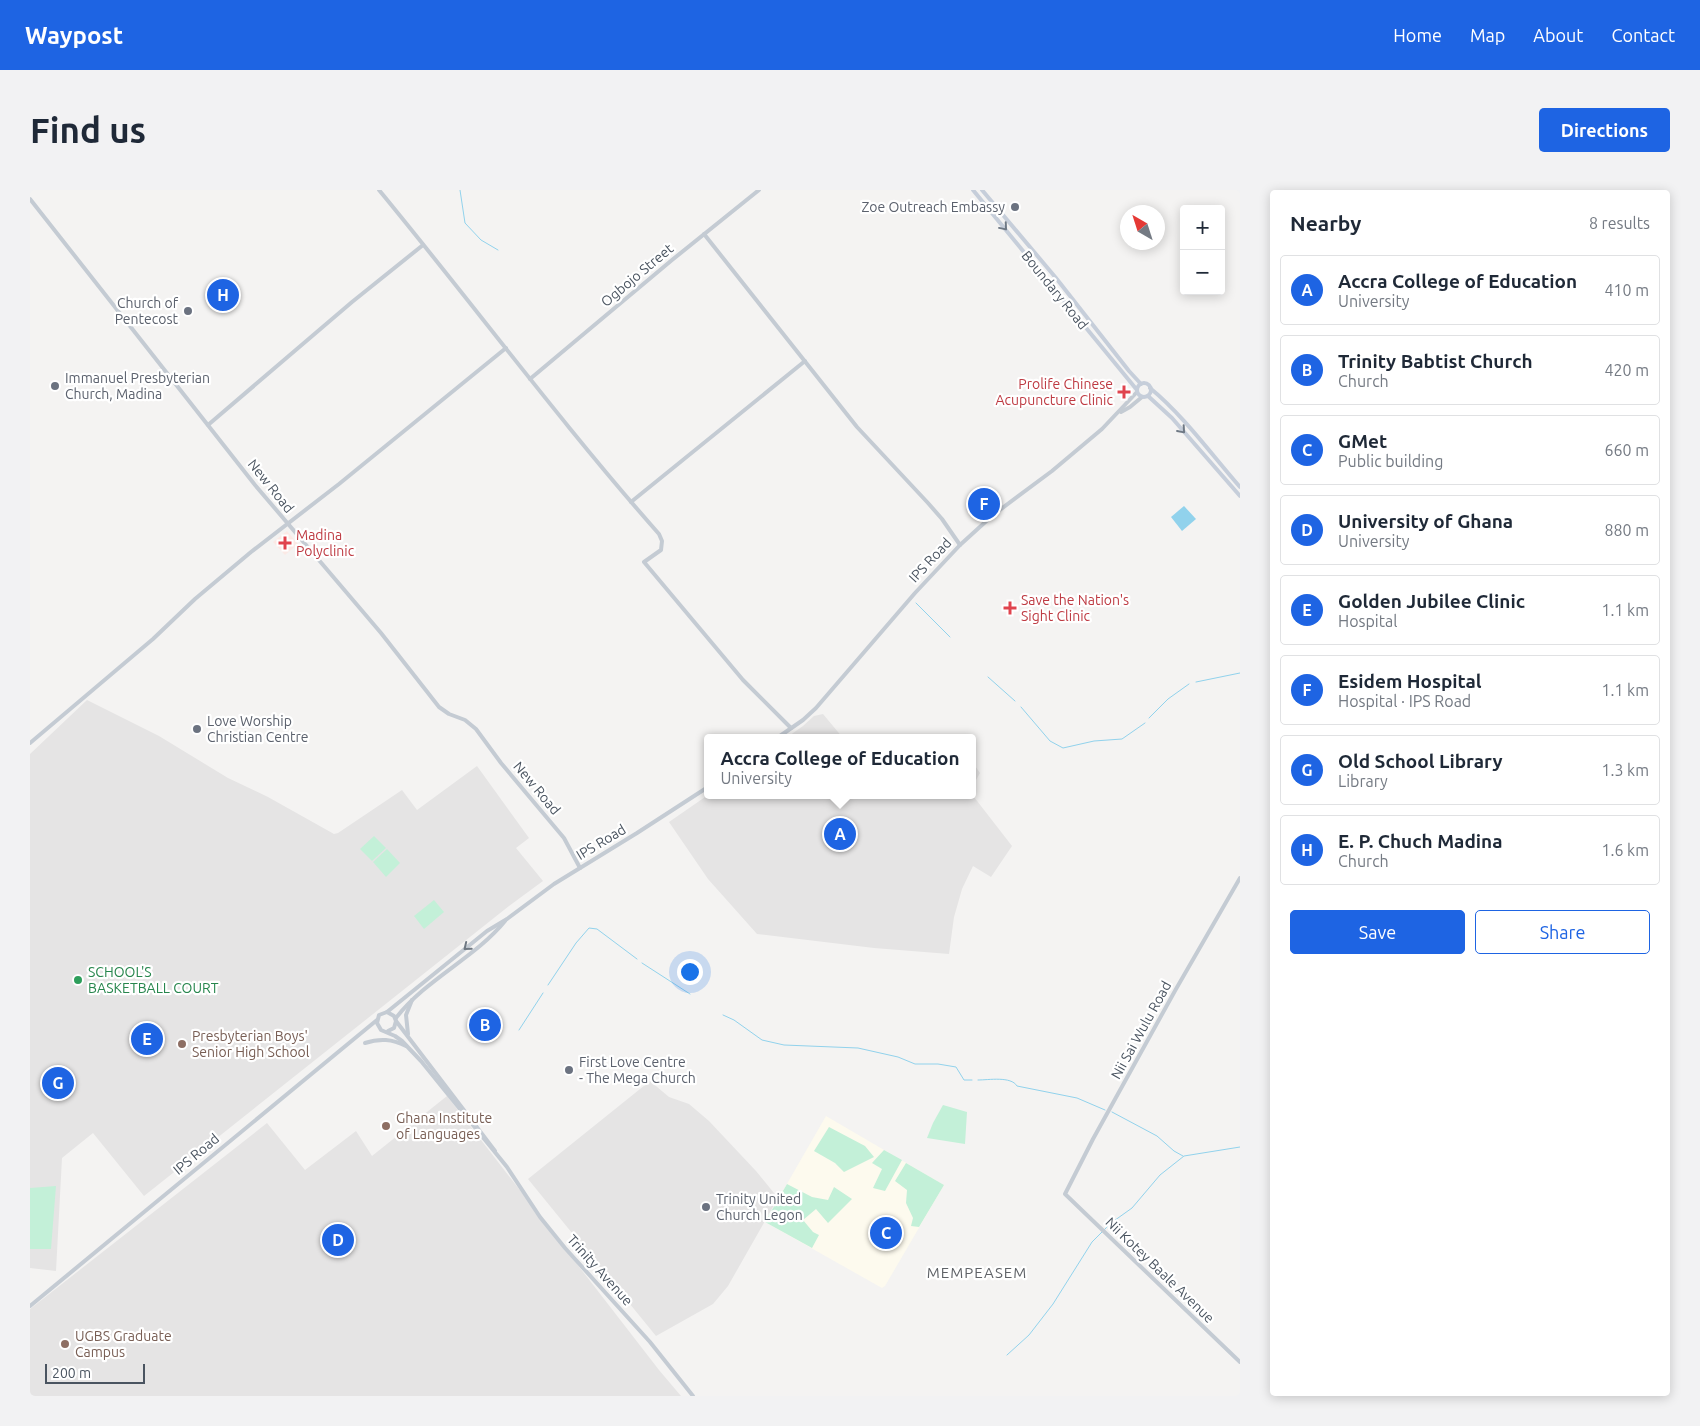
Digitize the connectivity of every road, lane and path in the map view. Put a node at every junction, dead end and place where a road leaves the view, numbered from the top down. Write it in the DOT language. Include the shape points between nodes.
graph roads {
  1 [pos="378,190"];
  2 [pos="759,190"];
  3 [pos="973,190"];
  4 [pos="982,190"];
  5 [pos="30,199"];
  6 [pos="704,234"];
  7 [pos="423,245"];
  8 [pos="506,348"];
  9 [pos="805,361"];
  10 [pos="530,379"];
  11 [pos="1141,384"];
  12 [pos="1150,388"];
  13 [pos="1137,391"];
  14 [pos="1148,396"];
  15 [pos="1142,397"];
  16 [pos="1117,414"];
  17 [pos="208,425"];
  18 [pos="1240,487"];
  19 [pos="1240,496"];
  20 [pos="632,502"];
  21 [pos="287,524"];
  22 [pos="960,544"];
  23 [pos="791,728"];
  24 [pos="783,734"];
  25 [pos="30,743"];
  26 [pos="704,790"];
  27 [pos="580,868"];
  28 [pos="1240,878"];
  29 [pos="507,919"];
  30 [pos="413,998"];
  31 [pos="387,1012"];
  32 [pos="396,1019"];
  33 [pos="377,1020"];
  34 [pos="386,1032"];
  35 [pos="408,1036"];
  36 [pos="365,1043"];
  37 [pos="409,1047"];
  38 [pos="497,1155"];
  39 [pos="1065,1194"];
  40 [pos="30,1306"];
  41 [pos="1240,1362"];
  42 [pos="693,1396"];
  1 -- 7 [label="street"];
  2 -- 6 [label="street, Ogbojo Street"];
  3 -- 13 [label="main road, Boundary Road, one-way"];
  4 -- 11 [label="main road, Boundary Road"];
  5 -- 17 [label="street, New Road"];
  6 -- 9 [label="street"];
  6 -- 10 [label="street, Ogbojo Street"];
  7 -- 8 [label="street"];
  7 -- 17 [label="street"];
  8 -- 10 [label="street"];
  8 -- 21 [label="street"];
  9 -- 20 [label="street"];
  9 -- 22 [label="street" via="857,427 928,502"];
  10 -- 20 [label="street"];
  11 -- 12 [label="main road"];
  11 -- 13 [label="main road"];
  12 -- 14 [label="main road"];
  12 -- 18 [label="main road"];
  13 -- 15 [label="main road"];
  13 -- 16 [label="street, IPS Road"];
  14 -- 15 [label="main road"];
  14 -- 19 [label="main road, one-way" via="1172,418"];
  15 -- 16 [label="street, IPS Road"];
  16 -- 22 [label="street, IPS Road"];
  17 -- 21 [label="street, New Road"];
  20 -- 23 [label="street" via="662,541 661,550 644,562 743,680"];
  21 -- 25 [label="street" via="195,599"];
  21 -- 27 [label="street, New Road" via="439,707 465,720 476,730 564,838"];
  22 -- 23 [label="street, IPS Road" via="816,708"];
  23 -- 24 [label="street, IPS Road"];
  26 -- 27 [label="street, IPS Road"];
  27 -- 29 [label="street, IPS Road"];
  28 -- 39 [label="street, Nii Sai Wulu Road"];
  29 -- 30 [label="street, IPS Road"];
  29 -- 31 [label="street, IPS Road, one-way" via="487,931"];
  30 -- 32 [label="street, IPS Road"];
  30 -- 35 [label="street" via="405,1017"];
  31 -- 32 [label="street"];
  31 -- 33 [label="street" via="381,1013"];
  32 -- 34 [label="street" via="394,1028"];
  32 -- 35 [label="street, Trinity Avenue"];
  33 -- 34 [label="street" via="379,1028"];
  33 -- 40 [label="street, IPS Road"];
  34 -- 37 [label="street, Trinity Avenue"];
  35 -- 38 [label="street, Trinity Avenue"];
  36 -- 37 [label="street" via="388,1040"];
  37 -- 38 [label="street, Trinity Avenue"];
  38 -- 42 [label="street, Trinity Avenue" via="562,1245 650,1342"];
  39 -- 41 [label="street, Nii Kotey Baale Avenue"];
}
